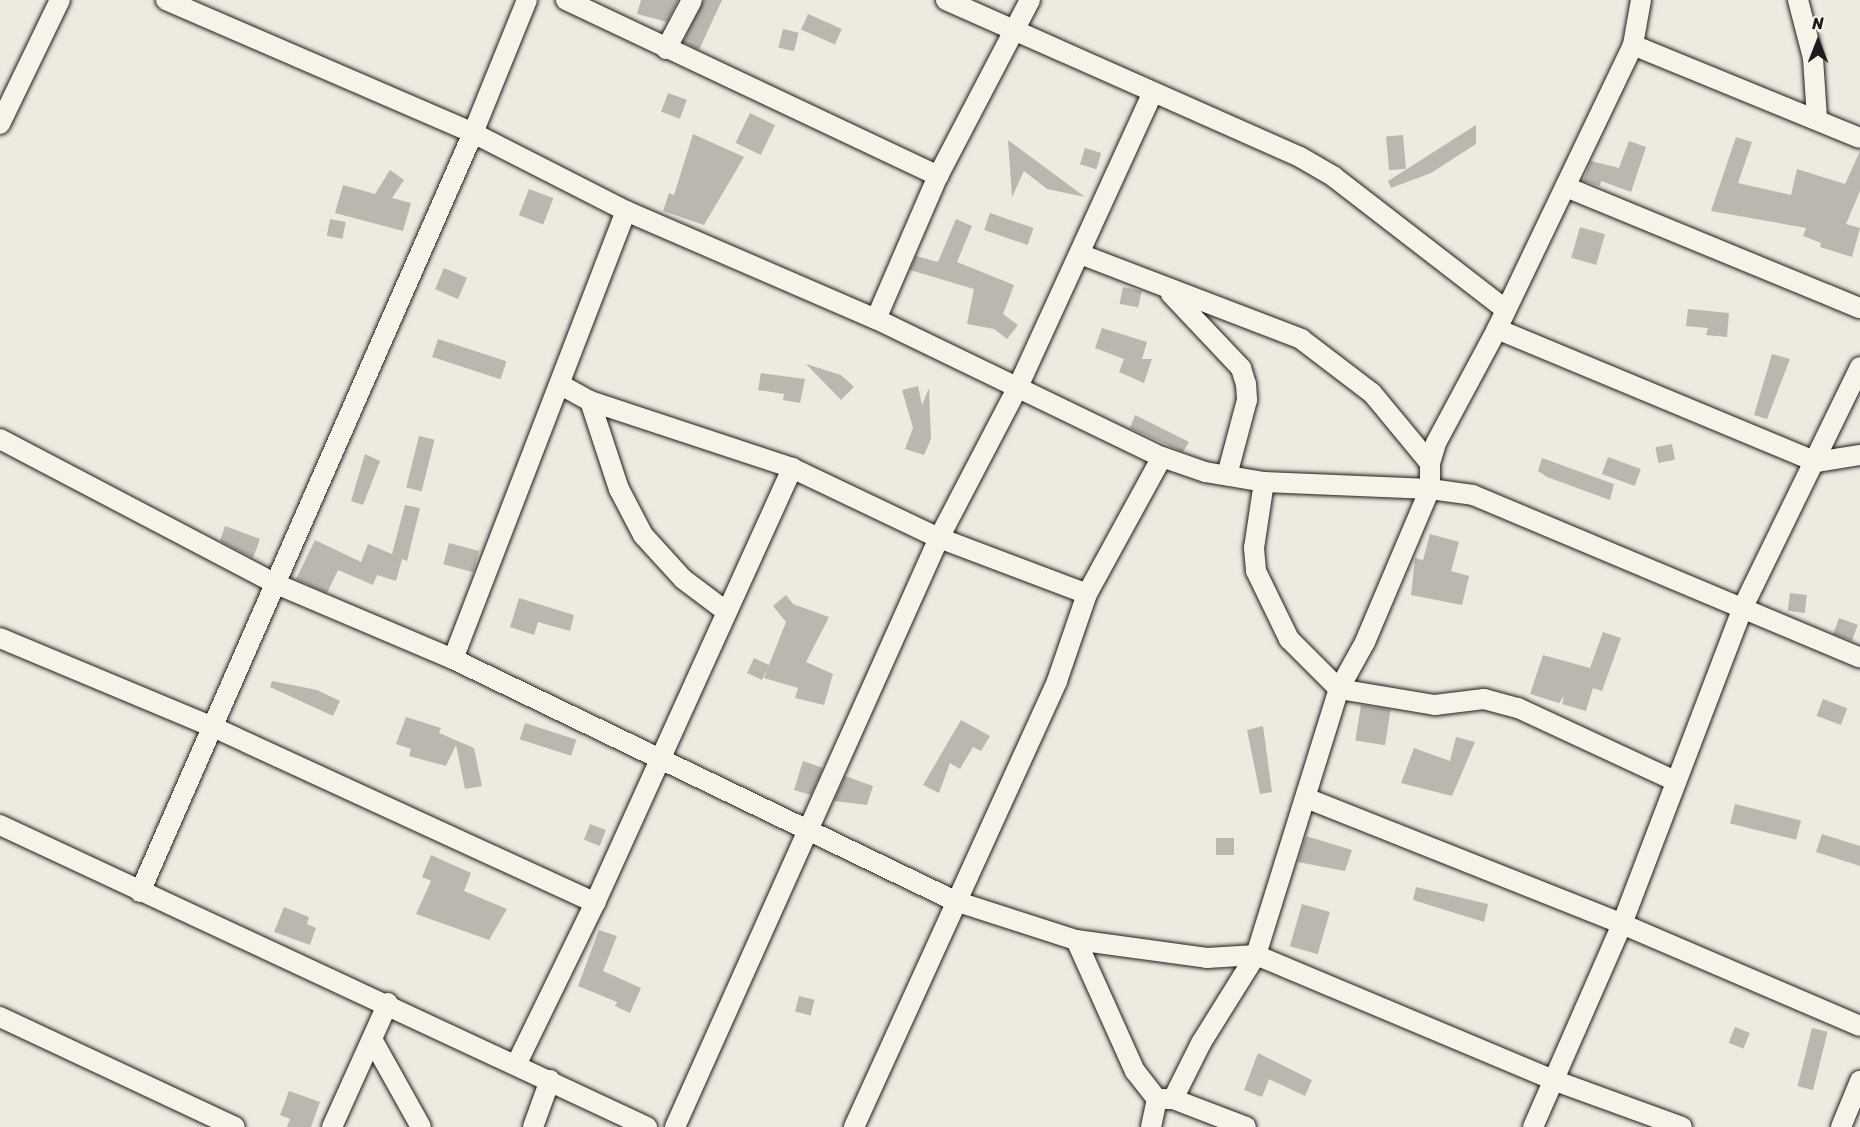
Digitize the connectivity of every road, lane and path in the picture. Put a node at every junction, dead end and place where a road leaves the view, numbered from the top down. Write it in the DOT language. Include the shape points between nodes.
graph roads {
  1 [pos="60,0"];
  2 [pos="166,0"];
  3 [pos="526,0"];
  4 [pos="566,0"];
  5 [pos="692,0"];
  6 [pos="946,0"];
  7 [pos="1030,0"];
  8 [pos="1641,0"];
  9 [pos="1798,0"];
  10 [pos="1017,30"];
  11 [pos="1633,45"];
  12 [pos="666,49"];
  13 [pos="1152,94"];
  14 [pos="1816,119"];
  15 [pos="0,124"];
  16 [pos="473,133"];
  17 [pos="1860,138"];
  18 [pos="938,176"];
  19 [pos="1566,187"];
  20 [pos="626,211"];
  21 [pos="1080,254"];
  22 [pos="1167,289"];
  23 [pos="1860,308"];
  24 [pos="1506,310"];
  25 [pos="876,319"];
  26 [pos="1497,329"];
  27 [pos="1860,367"];
  28 [pos="561,386"];
  29 [pos="1017,389"];
  30 [pos="590,401"];
  31 [pos="0,439"];
  32 [pos="1860,455"];
  33 [pos="1162,457"];
  34 [pos="1816,462"];
  35 [pos="1430,463"];
  36 [pos="792,468"];
  37 [pos="1227,476"];
  38 [pos="1264,482"];
  39 [pos="1430,489"];
  40 [pos="939,538"];
  41 [pos="274,583"];
  42 [pos="1087,594"];
  43 [pos="1743,607"];
  44 [pos="728,612"];
  45 [pos="0,638"];
  46 [pos="1860,658"];
  47 [pos="453,659"];
  48 [pos="1339,689"];
  49 [pos="213,727"];
  50 [pos="662,758"];
  51 [pos="1673,780"];
  52 [pos="1306,798"];
  53 [pos="0,825"];
  54 [pos="812,831"];
  55 [pos="140,892"];
  56 [pos="955,901"];
  57 [pos="595,903"];
  58 [pos="1622,924"];
  59 [pos="1076,940"];
  60 [pos="1256,955"];
  61 [pos="388,1004"];
  62 [pos="0,1017"];
  63 [pos="1860,1026"];
  64 [pos="373,1041"];
  65 [pos="516,1065"];
  66 [pos="550,1080"];
  67 [pos="1553,1080"];
  68 [pos="1860,1081"];
  69 [pos="1165,1099"];
  70 [pos="235,1127"];
  71 [pos="332,1127"];
  72 [pos="421,1127"];
  73 [pos="533,1127"];
  74 [pos="647,1127"];
  75 [pos="675,1127"];
  76 [pos="854,1127"];
  77 [pos="1151,1127"];
  78 [pos="1246,1127"];
  79 [pos="1533,1127"];
  80 [pos="1682,1127"];
  81 [pos="1841,1127"];
  1 -- 15 [label="street"];
  2 -- 16 [label="street"];
  3 -- 16 [label="street"];
  4 -- 12 [label="street"];
  5 -- 12 [label="street"];
  6 -- 10 [label="street"];
  7 -- 10 [label="street"];
  8 -- 11 [label="street"];
  9 -- 14 [label="street" via="1813,58"];
  10 -- 13 [label="street"];
  10 -- 18 [label="street"];
  11 -- 14 [label="street"];
  11 -- 19 [label="street"];
  12 -- 18 [label="street"];
  13 -- 21 [label="street"];
  13 -- 24 [label="street" via="1300,157 1334,177"];
  14 -- 17 [label="street"];
  16 -- 20 [label="street"];
  16 -- 41 [label="street"];
  18 -- 25 [label="street"];
  19 -- 23 [label="street"];
  19 -- 24 [label="street"];
  20 -- 25 [label="street"];
  20 -- 28 [label="street"];
  21 -- 22 [label="street"];
  21 -- 29 [label="street"];
  22 -- 35 [label="street" via="1301,339 1372,393"];
  22 -- 37 [label="street" via="1244,376 1247,400"];
  24 -- 26 [label="street"];
  25 -- 29 [label="street"];
  26 -- 34 [label="street"];
  26 -- 35 [label="street"];
  27 -- 34 [label="street"];
  28 -- 30 [label="street"];
  28 -- 47 [label="street"];
  29 -- 33 [label="street"];
  29 -- 40 [label="street"];
  30 -- 36 [label="street"];
  30 -- 44 [label="street" via="620,489 644,535 683,579"];
  31 -- 41 [label="street"];
  32 -- 34 [label="street"];
  33 -- 37 [label="street"];
  33 -- 42 [label="street"];
  34 -- 43 [label="street"];
  35 -- 39 [label="street"];
  36 -- 40 [label="street"];
  36 -- 44 [label="street"];
  37 -- 38 [label="street"];
  38 -- 39 [label="street"];
  38 -- 48 [label="street" via="1254,548 1256,571 1289,639"];
  39 -- 43 [label="street" via="1473,495"];
  39 -- 48 [label="street" via="1365,642"];
  40 -- 42 [label="street"];
  40 -- 54 [label="street"];
  41 -- 47 [label="street"];
  41 -- 49 [label="street"];
  42 -- 56 [label="street" via="1057,681"];
  43 -- 46 [label="street"];
  43 -- 51 [label="street"];
  44 -- 50 [label="street"];
  45 -- 49 [label="street"];
  47 -- 50 [label="street"];
  48 -- 51 [label="street" via="1435,705 1484,699 1518,708"];
  48 -- 52 [label="street"];
  49 -- 55 [label="street"];
  49 -- 57 [label="street"];
  50 -- 54 [label="street"];
  50 -- 57 [label="street"];
  51 -- 58 [label="street"];
  52 -- 58 [label="street"];
  52 -- 60 [label="street"];
  53 -- 55 [label="street"];
  54 -- 56 [label="street"];
  54 -- 75 [label="street"];
  55 -- 61 [label="street"];
  56 -- 59 [label="street"];
  56 -- 76 [label="street"];
  57 -- 65 [label="street"];
  58 -- 63 [label="street"];
  58 -- 67 [label="street"];
  59 -- 60 [label="street" via="1207,958"];
  59 -- 69 [label="street" via="1135,1071"];
  60 -- 67 [label="street"];
  60 -- 69 [label="street"];
  61 -- 64 [label="street"];
  61 -- 65 [label="street"];
  62 -- 70 [label="street"];
  64 -- 71 [label="street"];
  64 -- 72 [label="street"];
  65 -- 66 [label="street"];
  66 -- 73 [label="street"];
  66 -- 74 [label="street"];
  67 -- 79 [label="street"];
  67 -- 80 [label="street"];
  68 -- 81 [label="street"];
  69 -- 77 [label="street"];
  69 -- 78 [label="street"];
}
